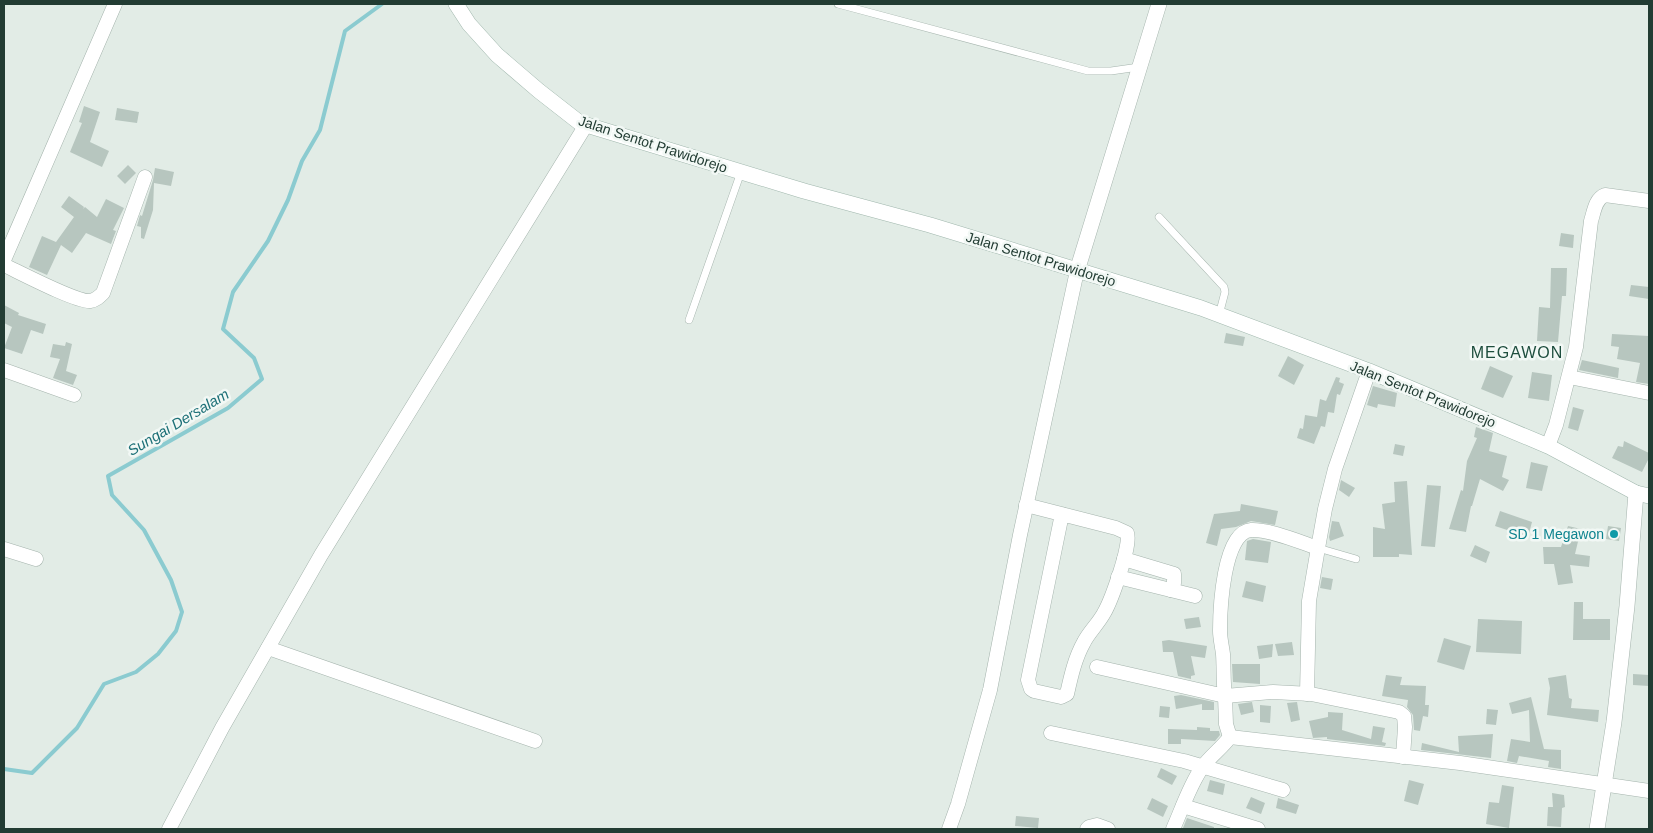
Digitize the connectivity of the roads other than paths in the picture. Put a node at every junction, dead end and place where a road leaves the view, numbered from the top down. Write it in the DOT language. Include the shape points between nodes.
graph roads {
  1 [pos="115,4"];
  2 [pos="456,4"];
  3 [pos="838,4"];
  4 [pos="1159,4"];
  5 [pos="1140,67"];
  6 [pos="586,125"];
  7 [pos="741,172"];
  8 [pos="145,177"];
  9 [pos="1649,200"];
  10 [pos="1159,217"];
  11 [pos="4,260"];
  12 [pos="4,265"];
  13 [pos="1077,271"];
  14 [pos="1219,315"];
  15 [pos="689,320"];
  16 [pos="4,370"];
  17 [pos="1369,371"];
  18 [pos="1568,377"];
  19 [pos="1649,393"];
  20 [pos="74,395"];
  21 [pos="1548,446"];
  22 [pos="1643,495"];
  23 [pos="1026,505"];
  24 [pos="1062,514"];
  25 [pos="1318,548"];
  26 [pos="4,549"];
  27 [pos="36,558"];
  28 [pos="1124,559"];
  29 [pos="1356,559"];
  30 [pos="1118,576"];
  31 [pos="1171,590"];
  32 [pos="1195,596"];
  33 [pos="268,648"];
  34 [pos="1098,667"];
  35 [pos="1307,694"];
  36 [pos="1225,696"];
  37 [pos="1051,733"];
  38 [pos="1230,737"];
  39 [pos="534,741"];
  40 [pos="1403,757"];
  41 [pos="1202,767"];
  42 [pos="1604,785"];
  43 [pos="1283,790"];
  44 [pos="1649,791"];
  45 [pos="1183,806"];
  46 [pos="169,829"];
  47 [pos="949,829"];
  48 [pos="1087,829"];
  49 [pos="1108,829"];
  50 [pos="1173,829"];
  51 [pos="1258,829"];
  52 [pos="1597,829"];
  1 -- 11 [label="street"];
  2 -- 6 [label="main road, Jalan Sentot Prawidorejo" via="497,55 563,111"];
  3 -- 5 [label="lane" via="1088,71"];
  4 -- 5 [label="main road"];
  5 -- 13 [label="main road"];
  6 -- 7 [label="main road, Jalan Sentot Prawidorejo"];
  6 -- 33 [label="street"];
  7 -- 13 [label="main road, Jalan Sentot Prawidorejo" via="930,225"];
  7 -- 15 [label="lane"];
  8 -- 12 [label="street" via="97,299 74,298"];
  9 -- 18 [label="street" via="1608,195 1598,201 1592,221 1576,347"];
  10 -- 14 [label="lane" via="1224,288 1226,292"];
  13 -- 14 [label="main road, Jalan Sentot Prawidorejo"];
  13 -- 23 [label="street"];
  14 -- 17 [label="main road, Jalan Sentot Prawidorejo"];
  16 -- 20 [label="street"];
  17 -- 21 [label="main road, Jalan Sentot Prawidorejo"];
  17 -- 25 [label="street" via="1335,469"];
  18 -- 19 [label="street"];
  18 -- 21 [label="street"];
  21 -- 22 [label="main road, Jalan Sentot Prawidorejo"];
  22 -- 42 [label="main road"];
  23 -- 24 [label="street"];
  23 -- 47 [label="street" via="990,690"];
  24 -- 28 [label="street" via="1127,532"];
  24 -- 30 [label="street" via="1028,680 1031,689 1061,697 1067,694 1073,667 1084,642 1104,613"];
  25 -- 29 [label="lane"];
  25 -- 35 [label="street" via="1309,601"];
  25 -- 36 [label="street" via="1287,537 1250,530 1241,534 1227,561 1220,632"];
  26 -- 27 [label="street"];
  28 -- 30 [label="street"];
  28 -- 31 [label="street" via="1174,574"];
  30 -- 31 [label="street"];
  31 -- 32 [label="street"];
  33 -- 39 [label="street"];
  33 -- 46 [label="street"];
  34 -- 36 [label="street"];
  35 -- 36 [label="street" via="1273,692"];
  35 -- 40 [label="street" via="1399,712 1404,716 1405,727"];
  36 -- 38 [label="street"];
  37 -- 41 [label="street" via="1143,751"];
  38 -- 40 [label="street"];
  38 -- 41 [label="street"];
  40 -- 42 [label="street"];
  41 -- 43 [label="street"];
  41 -- 45 [label="street"];
  42 -- 44 [label="street"];
  42 -- 52 [label="main road"];
  45 -- 50 [label="street"];
  45 -- 51 [label="street"];
  48 -- 49 [label="street" via="1097,825"];
}
